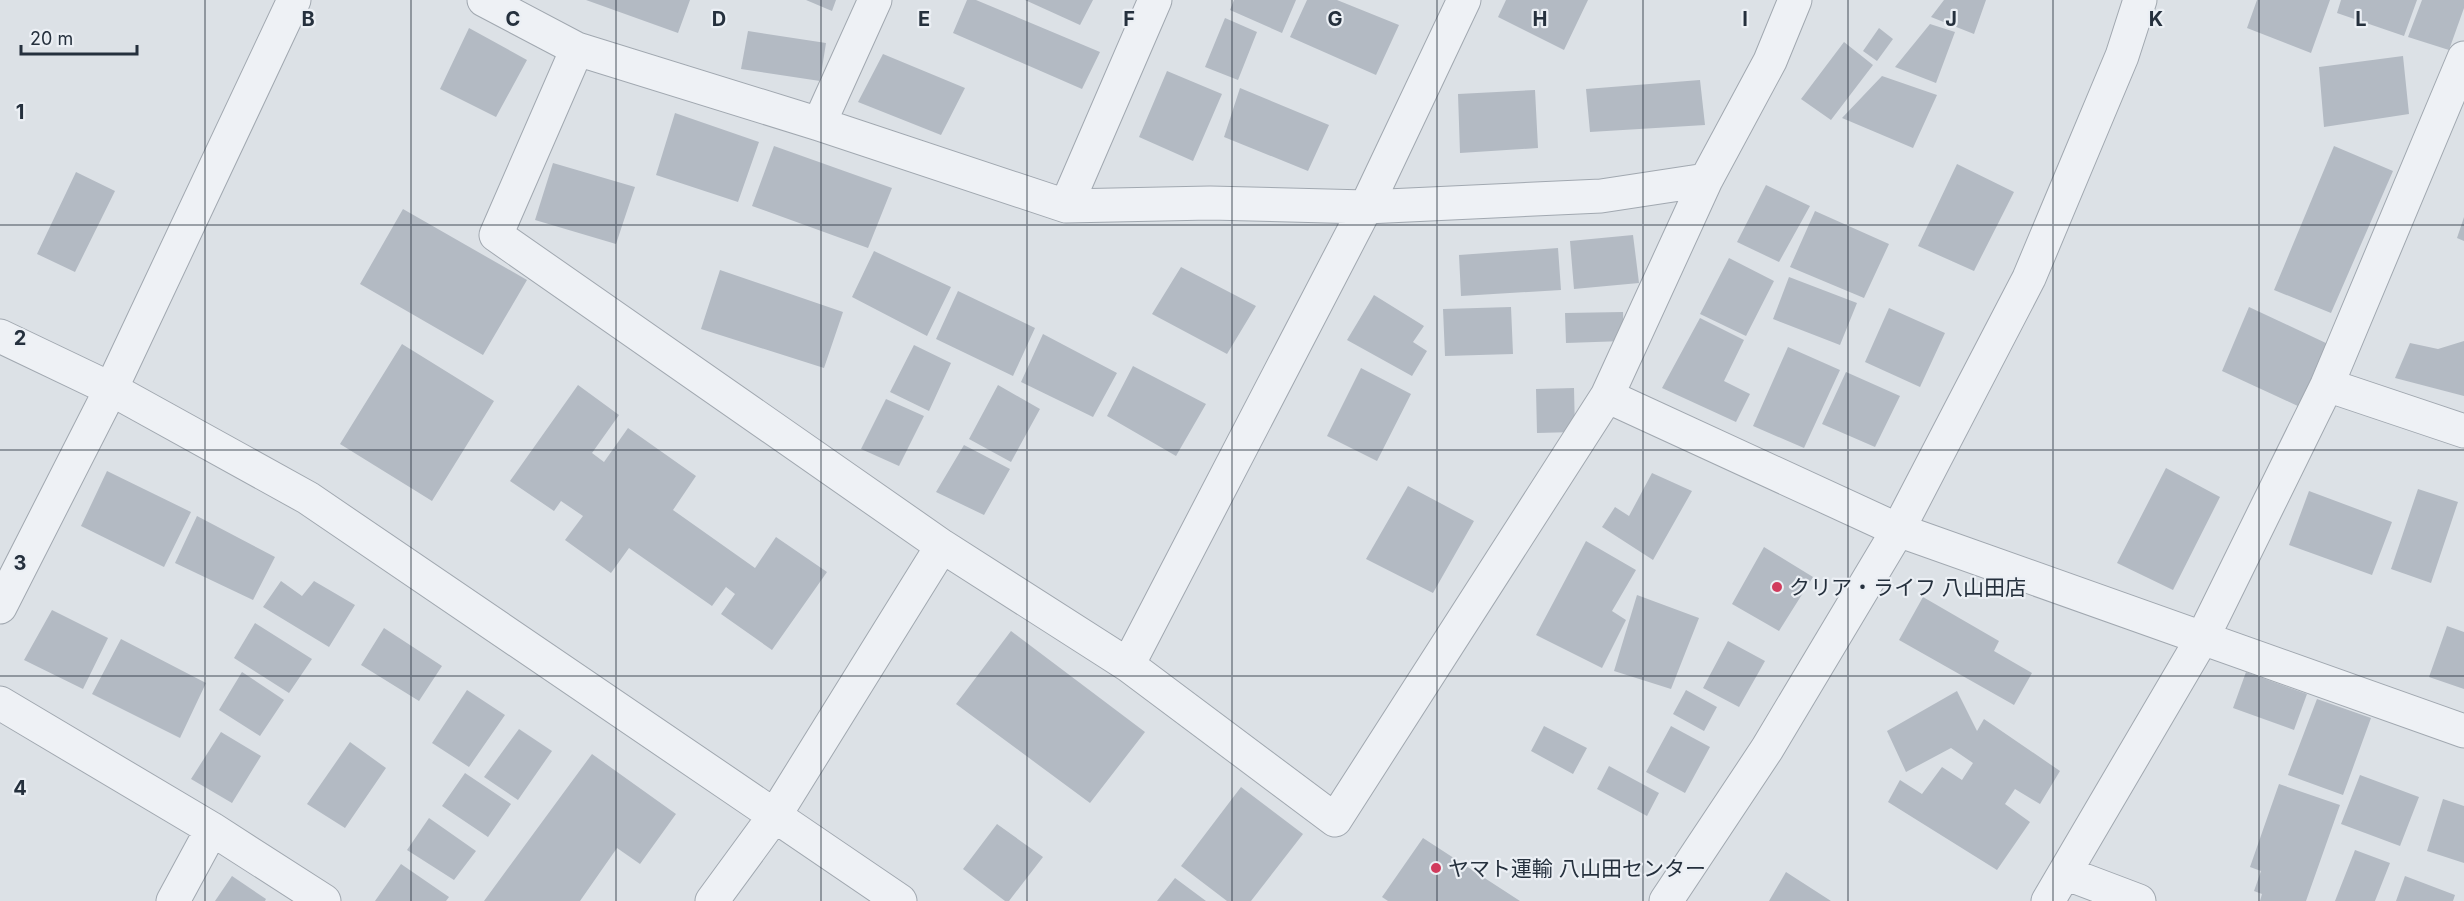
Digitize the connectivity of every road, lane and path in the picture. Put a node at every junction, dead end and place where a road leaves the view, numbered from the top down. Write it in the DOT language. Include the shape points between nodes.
graph roads {
  1 [pos="294,0"];
  2 [pos="484,0"];
  3 [pos="875,0"];
  4 [pos="1155,0"];
  5 [pos="1464,0"];
  6 [pos="1794,0"];
  7 [pos="2140,0"];
  8 [pos="577,48"];
  9 [pos="2464,58"];
  10 [pos="819,124"];
  11 [pos="1706,180"];
  12 [pos="1066,206"];
  13 [pos="1366,207"];
  14 [pos="0,336"];
  15 [pos="2327,385"];
  16 [pos="111,389"];
  17 [pos="1607,396"];
  18 [pos="2464,431"];
  19 [pos="1898,530"];
  20 [pos="942,546"];
  21 [pos="0,607"];
  22 [pos="2203,637"];
  23 [pos="1128,665"];
  24 [pos="0,703"];
  25 [pos="2464,731"];
  26 [pos="775,815"];
  27 [pos="212,829"];
  28 [pos="2065,873"];
  29 [pos="173,901"];
  30 [pos="324,901"];
  31 [pos="712,901"];
  32 [pos="900,901"];
  33 [pos="1666,901"];
  34 [pos="2048,901"];
  35 [pos="2139,901"];
  1 -- 16 [label="street"];
  2 -- 8 [label="street"];
  3 -- 10 [label="street"];
  4 -- 12 [label="street"];
  5 -- 13 [label="street"];
  6 -- 11 [label="street" via="1770,61"];
  7 -- 19 [label="street" via="2122,56 2029,278"];
  8 -- 10 [label="street"];
  8 -- 20 [label="street" via="496,235"];
  9 -- 15 [label="street"];
  10 -- 12 [label="street"];
  11 -- 13 [label="street" via="1600,196"];
  11 -- 17 [label="street"];
  12 -- 13 [label="street" via="1210,203"];
  13 -- 23 [label="street"];
  14 -- 16 [label="street"];
  15 -- 18 [label="street"];
  15 -- 22 [label="street"];
  16 -- 21 [label="street"];
  16 -- 26 [label="street" via="308,498"];
  17 -- 19 [label="street"];
  17 -- 23 [label="street" via="1335,820"];
  19 -- 22 [label="street"];
  19 -- 33 [label="street" via="1767,748"];
  20 -- 23 [label="street"];
  20 -- 26 [label="street"];
  22 -- 25 [label="street"];
  22 -- 28 [label="street"];
  24 -- 27 [label="street"];
  26 -- 31 [label="street"];
  26 -- 32 [label="street"];
  27 -- 29 [label="street"];
  27 -- 30 [label="street"];
  28 -- 34 [label="street"];
  28 -- 35 [label="street"];
}
